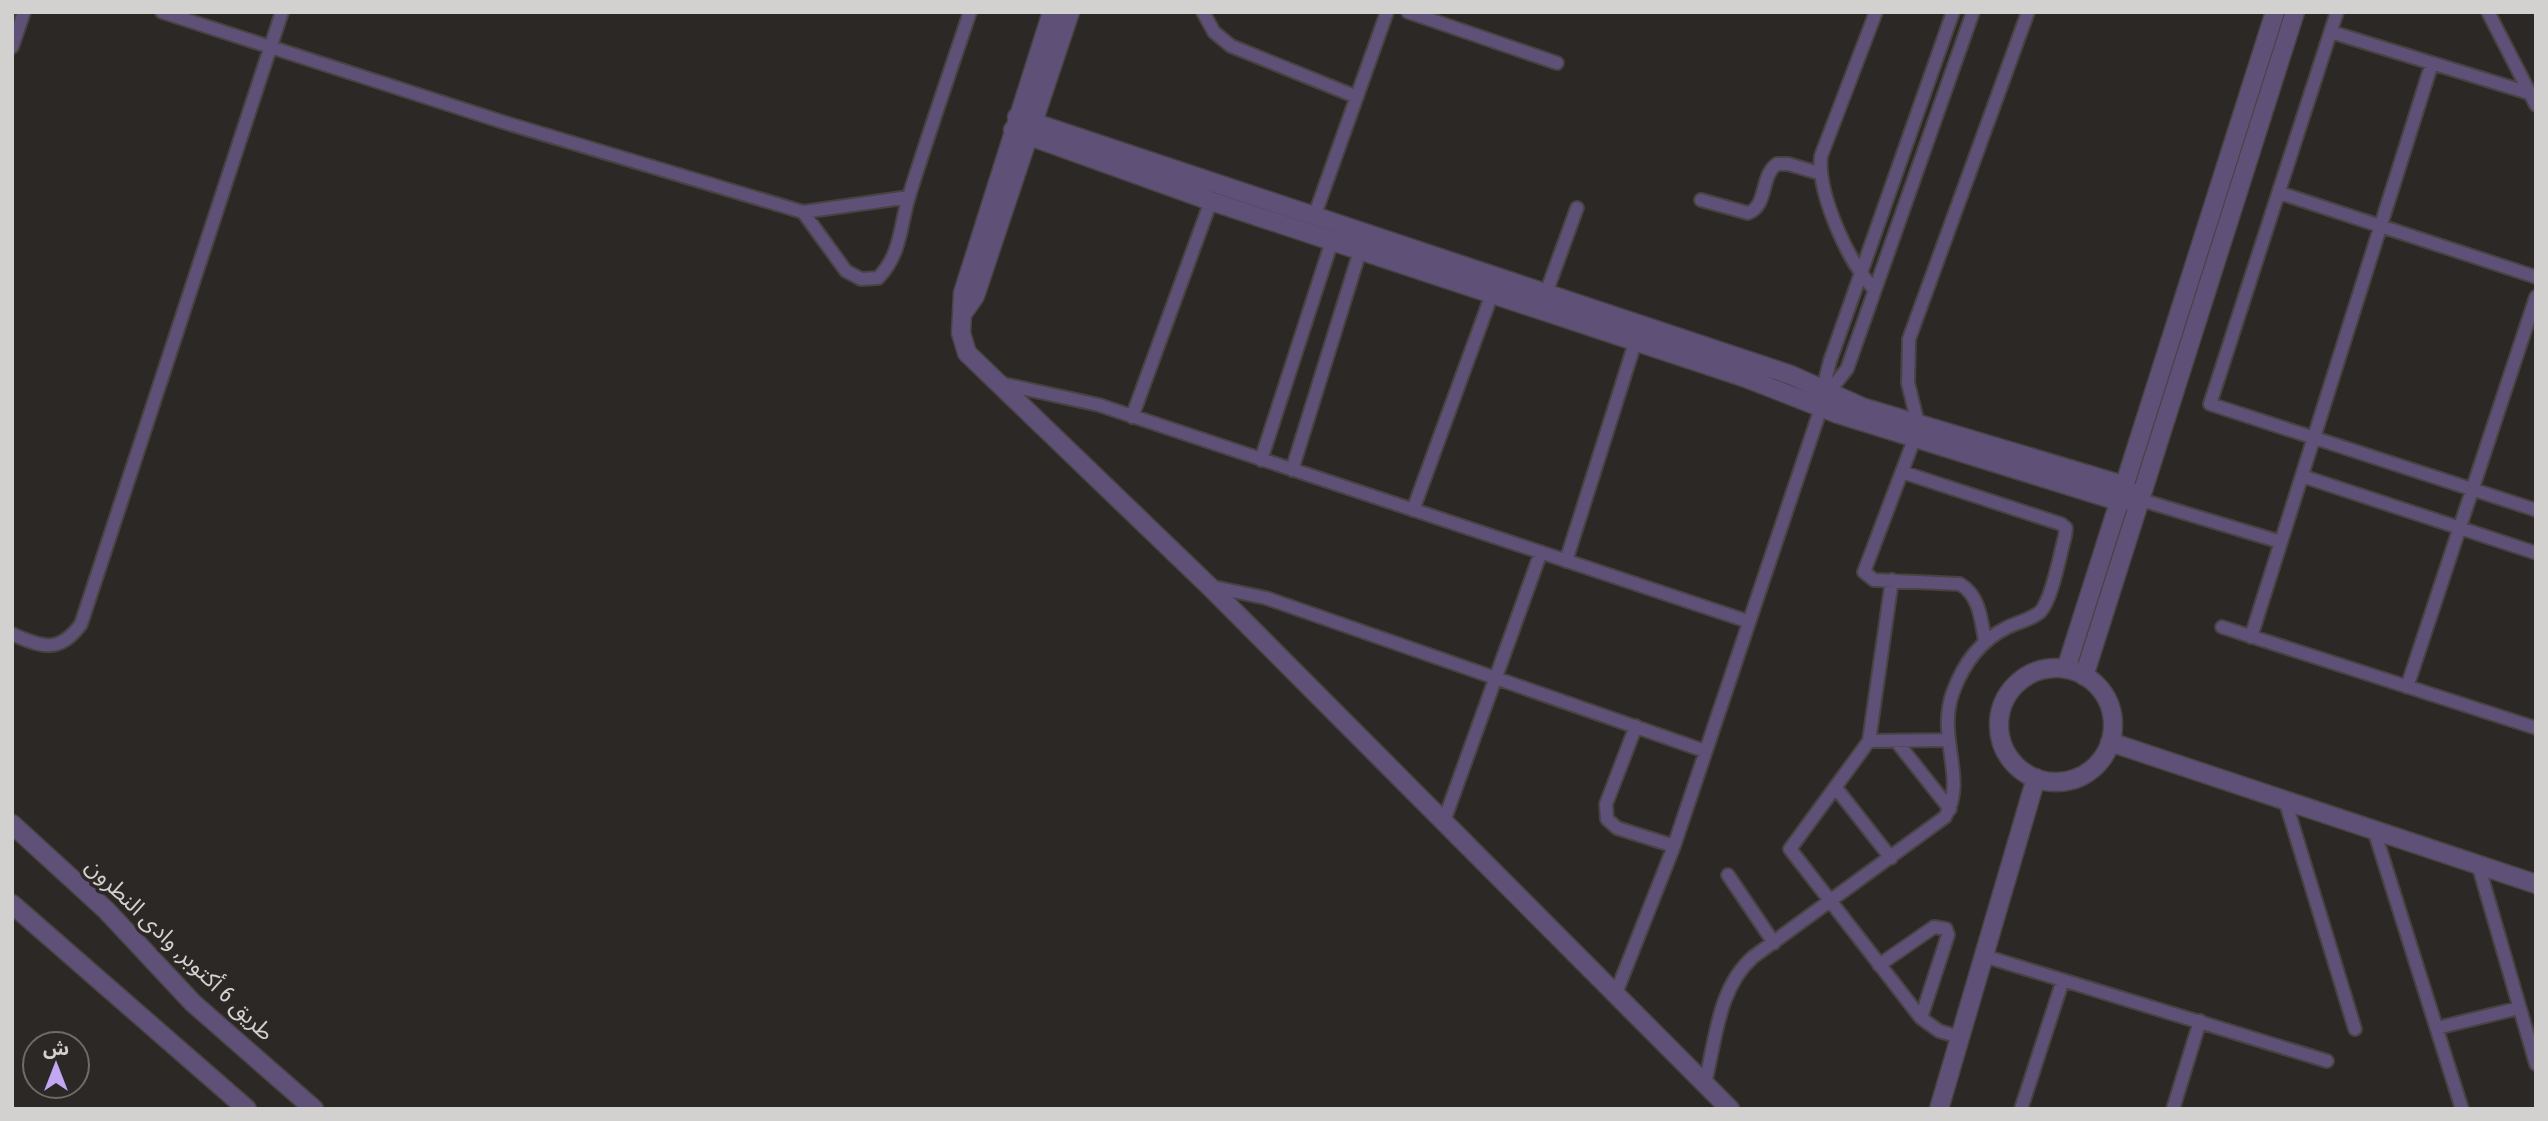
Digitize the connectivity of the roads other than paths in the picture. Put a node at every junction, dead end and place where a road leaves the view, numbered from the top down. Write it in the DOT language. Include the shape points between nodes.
graph roads {
  1 [pos="24,12"];
  2 [pos="162,12"];
  3 [pos="282,12"];
  4 [pos="970,12"];
  5 [pos="1052,12"];
  6 [pos="1070,12"];
  7 [pos="1203,12"];
  8 [pos="1387,12"];
  9 [pos="1408,12"];
  10 [pos="1876,12"];
  11 [pos="1953,12"];
  12 [pos="1973,12"];
  13 [pos="2028,12"];
  14 [pos="2275,12"];
  15 [pos="2295,12"];
  16 [pos="2337,12"];
  17 [pos="2488,12"];
  18 [pos="2331,32"];
  19 [pos="12,47"];
  20 [pos="271,47"];
  21 [pos="1558,63"];
  22 [pos="2432,63"];
  23 [pos="1357,97"];
  24 [pos="2533,99"];
  25 [pos="1022,126"];
  26 [pos="1819,173"];
  27 [pos="1215,193"];
  28 [pos="2280,193"];
  29 [pos="909,197"];
  30 [pos="1701,200"];
  31 [pos="1577,208"];
  32 [pos="803,212"];
  33 [pos="1311,225"];
  34 [pos="2381,226"];
  35 [pos="1334,233"];
  36 [pos="1360,251"];
  37 [pos="1860,276"];
  38 [pos="2536,277"];
  39 [pos="1495,287"];
  40 [pos="1875,290"];
  41 [pos="1545,296"];
  42 [pos="2536,297"];
  43 [pos="1637,334"];
  44 [pos="995,382"];
  45 [pos="1824,401"];
  46 [pos="1132,416"];
  47 [pos="1917,431"];
  48 [pos="2314,437"];
  49 [pos="1261,460"];
  50 [pos="1292,470"];
  51 [pos="1902,472"];
  52 [pos="2302,476"];
  53 [pos="2472,489"];
  54 [pos="2120,493"];
  55 [pos="2138,499"];
  56 [pos="1413,510"];
  57 [pos="2536,510"];
  58 [pos="2460,528"];
  59 [pos="2281,542"];
  60 [pos="1541,552"];
  61 [pos="2536,553"];
  62 [pos="1566,561"];
  63 [pos="1892,580"];
  64 [pos="1209,586"];
  65 [pos="1747,621"];
  66 [pos="2222,627"];
  67 [pos="12,634"];
  68 [pos="2251,637"];
  69 [pos="1985,641"];
  70 [pos="2066,669"];
  71 [pos="2084,676"];
  72 [pos="1497,678"];
  73 [pos="2407,687"];
  74 [pos="1636,726"];
  75 [pos="2536,728"];
  76 [pos="1947,740"];
  77 [pos="1870,741"];
  78 [pos="1896,741"];
  79 [pos="2110,742"];
  80 [pos="1705,751"];
  81 [pos="2036,778"];
  82 [pos="1836,788"];
  83 [pos="2285,800"];
  84 [pos="1950,809"];
  85 [pos="1444,821"];
  86 [pos="12,824"];
  87 [pos="2374,830"];
  88 [pos="1674,846"];
  89 [pos="1891,858"];
  90 [pos="2478,864"];
  91 [pos="1728,875"];
  92 [pos="2536,884"];
  93 [pos="1830,902"];
  94 [pos="12,904"];
  95 [pos="1774,943"];
  96 [pos="1984,956"];
  97 [pos="1879,965"];
  98 [pos="2063,980"];
  99 [pos="1616,993"];
  100 [pos="2519,1008"];
  101 [pos="1921,1018"];
  102 [pos="2200,1021"];
  103 [pos="2438,1028"];
  104 [pos="2356,1029"];
  105 [pos="1960,1037"];
  106 [pos="2327,1060"];
  107 [pos="2536,1063"];
  108 [pos="1705,1083"];
  109 [pos="247,1109"];
  110 [pos="314,1109"];
  111 [pos="1730,1109"];
  112 [pos="1939,1109"];
  113 [pos="2021,1109"];
  114 [pos="2173,1109"];
  115 [pos="2462,1109"];
  1 -- 19 [label="lane"];
  2 -- 20 [label="lane"];
  3 -- 20 [label="lane"];
  4 -- 29 [label="lane"];
  5 -- 25 [label="street"];
  6 -- 25 [label="street"];
  7 -- 23 [label="lane" via="1213,32 1231,46"];
  8 -- 23 [label="lane"];
  9 -- 21 [label="lane"];
  10 -- 26 [label="lane" via="1821,156"];
  11 -- 37 [label="lane"];
  12 -- 40 [label="lane"];
  13 -- 47 [label="lane" via="1909,339 1908,383"];
  14 -- 54 [label="street"];
  15 -- 55 [label="street"];
  16 -- 18 [label="lane"];
  17 -- 24 [label="lane"];
  18 -- 22 [label="lane"];
  18 -- 28 [label="lane"];
  20 -- 32 [label="lane" via="506,124"];
  20 -- 67 [label="lane" via="81,624 69,640 50,646"];
  22 -- 24 [label="lane"];
  22 -- 34 [label="lane"];
  23 -- 33 [label="lane"];
  25 -- 27 [label="street"];
  25 -- 44 [label="street" via="963,293 963,343"];
  26 -- 30 [label="lane" via="1777,164 1769,172 1758,207 1748,213"];
  26 -- 37 [label="lane"];
  27 -- 33 [label="street"];
  27 -- 46 [label="lane"];
  28 -- 34 [label="lane"];
  28 -- 48 [label="lane" via="2210,404"];
  29 -- 32 [label="lane"];
  29 -- 32 [label="lane" via="896,254 878,278 861,279 846,271"];
  31 -- 41 [label="lane"];
  33 -- 35 [label="street"];
  34 -- 38 [label="lane"];
  34 -- 48 [label="lane"];
  35 -- 36 [label="street"];
  35 -- 39 [label="street"];
  35 -- 49 [label="lane"];
  36 -- 39 [label="street"];
  36 -- 50 [label="lane"];
  37 -- 40 [label="lane"];
  37 -- 45 [label="lane" via="1827,369"];
  39 -- 41 [label="street"];
  39 -- 43 [label="street"];
  39 -- 56 [label="lane"];
  40 -- 45 [label="lane" via="1847,369"];
  41 -- 43 [label="street"];
  42 -- 53 [label="lane"];
  43 -- 45 [label="street" via="1745,378"];
  43 -- 62 [label="lane"];
  44 -- 46 [label="lane"];
  44 -- 64 [label="street"];
  45 -- 47 [label="street"];
  45 -- 65 [label="lane"];
  46 -- 49 [label="lane"];
  47 -- 51 [label="lane"];
  47 -- 54 [label="street"];
  48 -- 52 [label="lane"];
  48 -- 53 [label="lane"];
  49 -- 50 [label="lane"];
  50 -- 56 [label="lane"];
  51 -- 63 [label="lane" via="1864,567 1869,579"];
  51 -- 69 [label="lane" via="2066,528 2040,611"];
  52 -- 58 [label="lane"];
  52 -- 59 [label="lane"];
  53 -- 57 [label="lane"];
  53 -- 58 [label="lane"];
  54 -- 55 [label="street"];
  54 -- 70 [label="street"];
  55 -- 59 [label="lane"];
  55 -- 71 [label="street"];
  56 -- 60 [label="lane"];
  58 -- 61 [label="lane"];
  58 -- 73 [label="lane"];
  59 -- 68 [label="lane"];
  60 -- 62 [label="lane"];
  60 -- 72 [label="lane"];
  62 -- 65 [label="lane"];
  63 -- 69 [label="lane" via="1952,582 1967,589 1977,603"];
  63 -- 77 [label="lane"];
  64 -- 72 [label="lane" via="1266,598"];
  64 -- 85 [label="street"];
  65 -- 80 [label="lane"];
  66 -- 68 [label="lane"];
  68 -- 73 [label="lane"];
  69 -- 76 [label="lane" via="1954,691"];
  70 -- 71 [label="street"];
  70 -- 81 [label="street" via="2052,668 2025,677 2000,710 1998,724 2005,751"];
  71 -- 79 [label="street" via="2101,690 2110,710"];
  72 -- 74 [label="lane"];
  72 -- 85 [label="lane"];
  73 -- 75 [label="lane"];
  74 -- 80 [label="lane"];
  74 -- 88 [label="lane" via="1605,804 1607,819 1617,828"];
  76 -- 78 [label="lane"];
  76 -- 84 [label="lane" via="1955,780"];
  77 -- 78 [label="lane"];
  77 -- 82 [label="lane"];
  78 -- 84 [label="lane"];
  79 -- 81 [label="street" via="2099,762 2080,776 2058,781"];
  79 -- 83 [label="street"];
  80 -- 88 [label="lane"];
  81 -- 96 [label="street"];
  82 -- 89 [label="lane"];
  82 -- 93 [label="lane" via="1790,849"];
  83 -- 87 [label="street"];
  83 -- 104 [label="lane"];
  84 -- 89 [label="lane" via="1939,823"];
  85 -- 99 [label="street"];
  86 -- 110 [label="street, طريق 6 أكتوبر, وادى النطرون" via="106,910 193,1003"];
  87 -- 90 [label="street"];
  87 -- 103 [label="lane"];
  88 -- 99 [label="lane"];
  89 -- 93 [label="lane"];
  90 -- 92 [label="street"];
  90 -- 100 [label="lane"];
  91 -- 95 [label="lane"];
  93 -- 95 [label="lane"];
  93 -- 97 [label="lane"];
  94 -- 109 [label="street"];
  95 -- 108 [label="lane" via="1745,964 1728,990"];
  96 -- 98 [label="lane"];
  96 -- 105 [label="street"];
  97 -- 101 [label="lane"];
  97 -- 101 [label="lane" via="1934,927 1946,929 1948,935"];
  98 -- 102 [label="lane"];
  98 -- 113 [label="lane"];
  99 -- 108 [label="street"];
  100 -- 103 [label="lane"];
  100 -- 107 [label="lane"];
  101 -- 105 [label="lane" via="1939,1031"];
  102 -- 106 [label="lane"];
  102 -- 114 [label="lane"];
  103 -- 115 [label="lane"];
  105 -- 112 [label="street"];
  108 -- 111 [label="street"];
}
